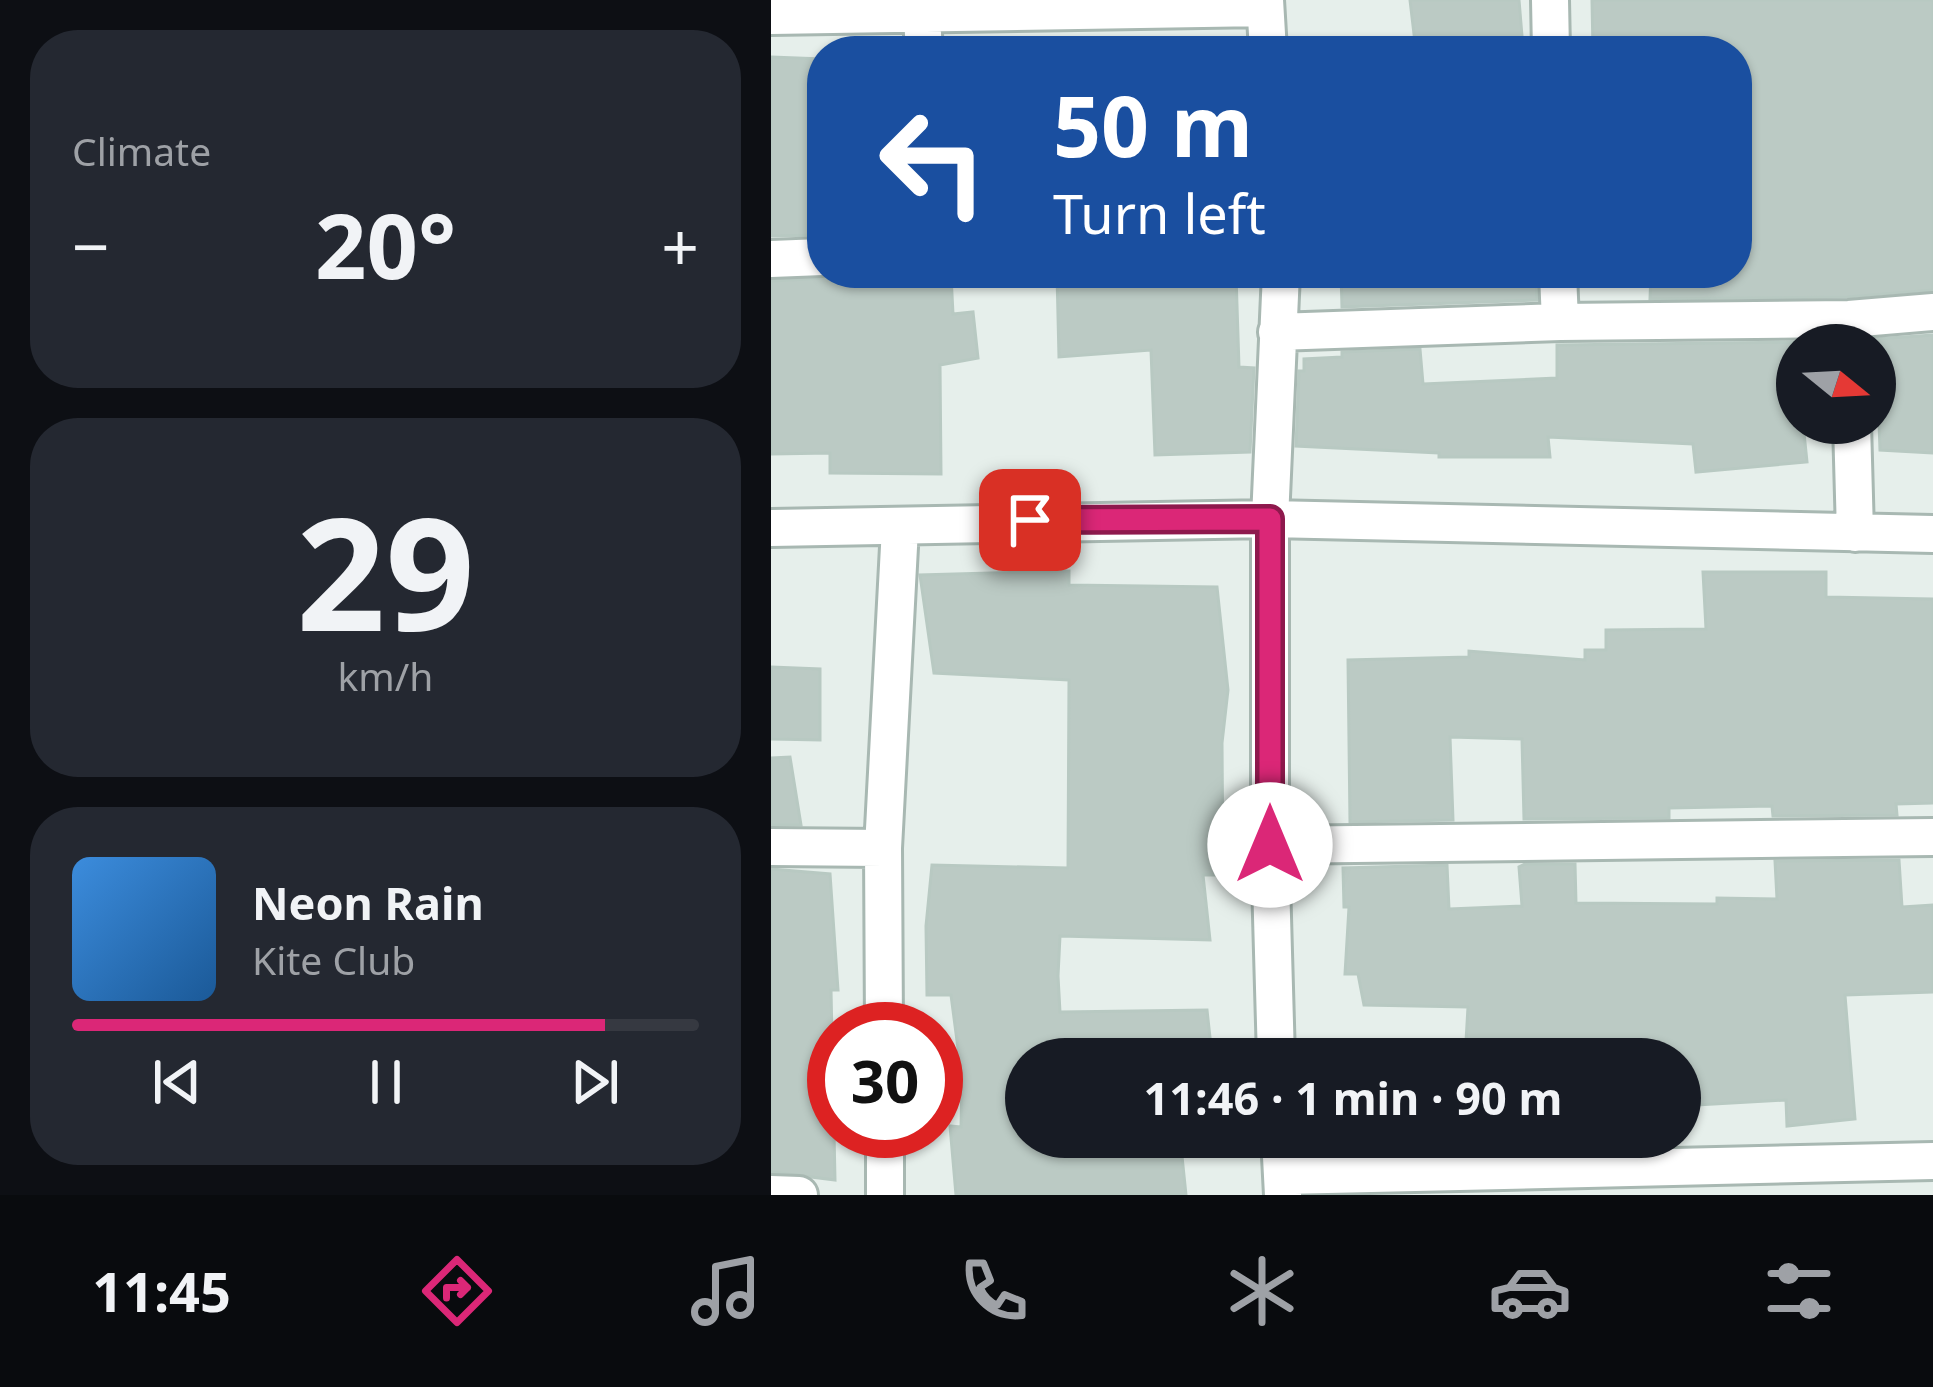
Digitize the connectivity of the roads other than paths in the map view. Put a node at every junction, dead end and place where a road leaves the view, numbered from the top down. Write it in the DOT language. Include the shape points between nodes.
graph roads {
  1 [pos="1550,0"];
  2 [pos="1265,4"];
  3 [pos="921,6"];
  4 [pos="771,16"];
  5 [pos="923,36"];
  6 [pos="1267,36"];
  7 [pos="1551,36"];
  8 [pos="807,257"];
  9 [pos="771,259"];
  10 [pos="1280,288"];
  11 [pos="1559,288"];
  12 [pos="1933,312"];
  13 [pos="1560,322"];
  14 [pos="1883,324"];
  15 [pos="1776,329"];
  16 [pos="1277,332"];
  17 [pos="1853,444"];
  18 [pos="1270,519"];
  19 [pos="771,528"];
  20 [pos="900,528"];
  21 [pos="1855,533"];
  22 [pos="1933,534"];
  23 [pos="1933,837"];
  24 [pos="1270,845"];
  25 [pos="771,847"];
  26 [pos="883,848"];
  27 [pos="884,1002"];
  28 [pos="1275,1038"];
  29 [pos="885,1158"];
  30 [pos="1933,1161"];
  31 [pos="1283,1185"];
  32 [pos="771,1194"];
  33 [pos="799,1195"];
  34 [pos="885,1195"];
  1 -- 7 [label="street"];
  2 -- 3 [label="street"];
  2 -- 6 [label="street"];
  3 -- 4 [label="street"];
  3 -- 5 [label="street"];
  8 -- 9 [label="street"];
  10 -- 16 [label="street"];
  11 -- 13 [label="street"];
  12 -- 14 [label="street"];
  13 -- 15 [label="street"];
  13 -- 16 [label="street"];
  16 -- 18 [label="street"];
  17 -- 21 [label="street"];
  18 -- 20 [label="street"];
  18 -- 21 [label="street"];
  18 -- 24 [label="street"];
  19 -- 20 [label="street"];
  20 -- 26 [label="street"];
  21 -- 22 [label="street"];
  23 -- 24 [label="street"];
  24 -- 28 [label="street"];
  25 -- 26 [label="street"];
  26 -- 27 [label="street"];
  29 -- 34 [label="street"];
  30 -- 31 [label="street"];
  32 -- 33 [label="street"];
}
